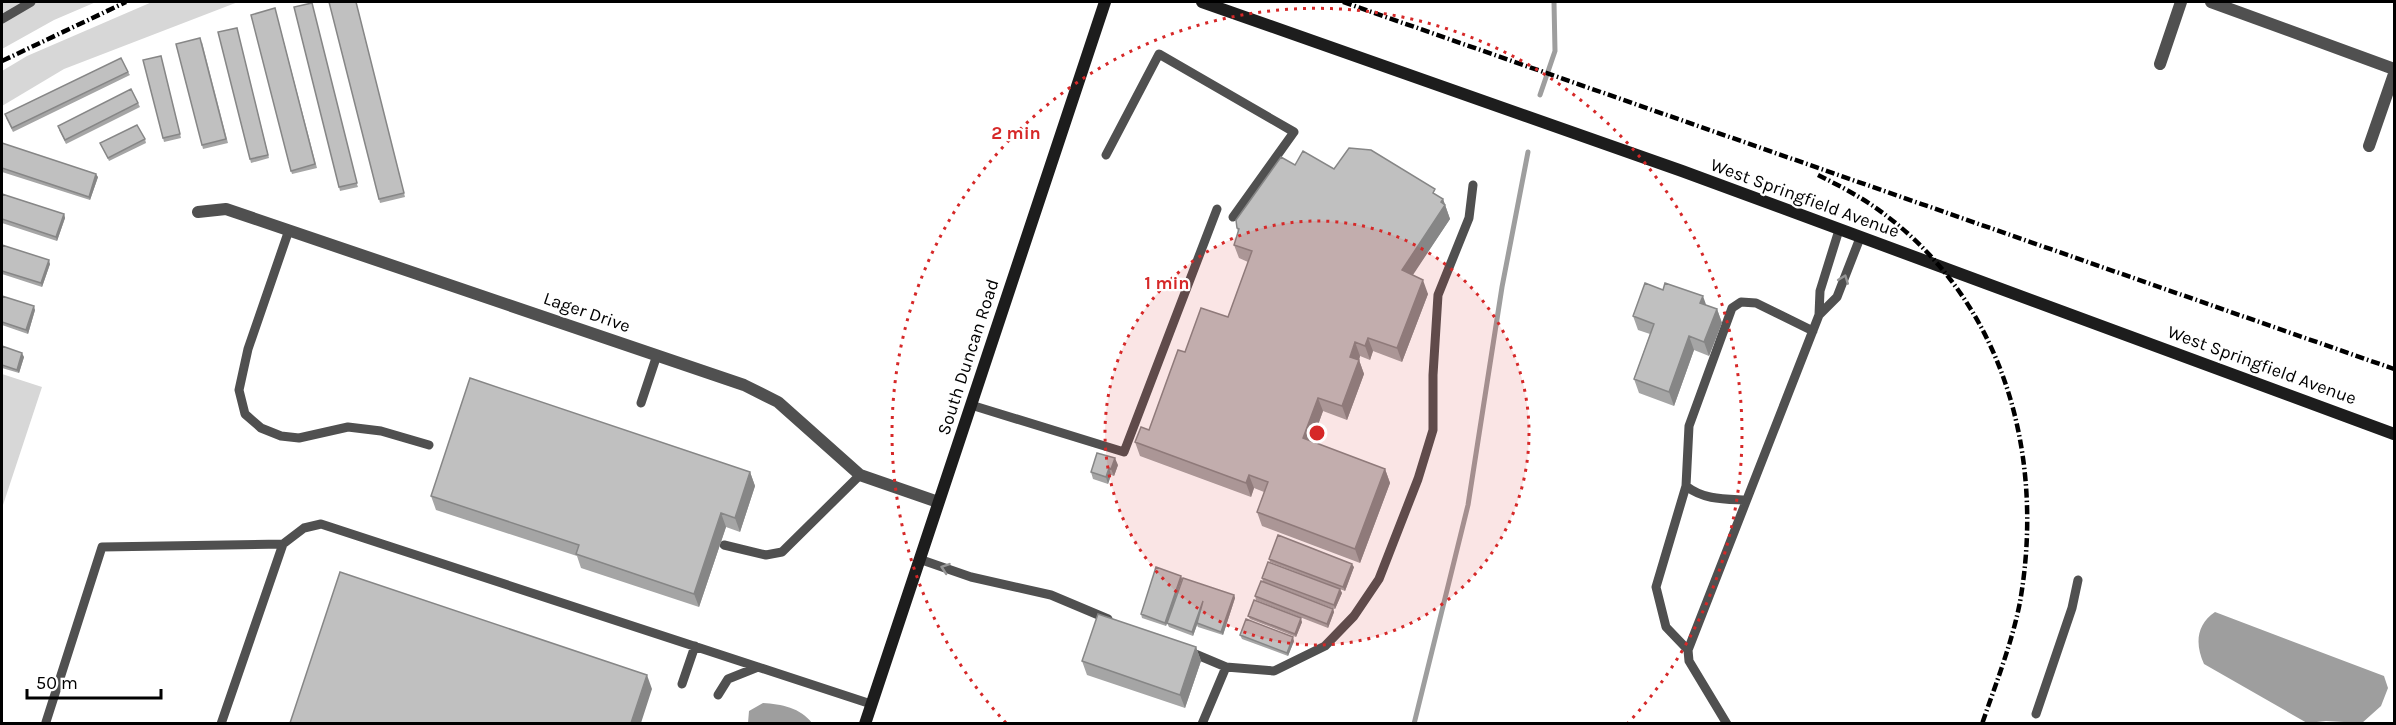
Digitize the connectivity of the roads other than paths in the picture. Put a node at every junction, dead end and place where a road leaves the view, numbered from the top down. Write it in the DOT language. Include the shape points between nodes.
graph roads {
  1 [pos="31,2"];
  2 [pos="1104,2"];
  3 [pos="1202,2"];
  4 [pos="2181,2"];
  5 [pos="2211,2"];
  6 [pos="2,19"];
  7 [pos="2160,64"];
  8 [pos="2394,69"];
  9 [pos="2394,74"];
  10 [pos="2369,146"];
  11 [pos="1106,155"];
  12 [pos="1473,185"];
  13 [pos="1217,209"];
  14 [pos="198,212"];
  15 [pos="1233,217"];
  16 [pos="289,230"];
  17 [pos="1839,230"];
  18 [pos="1860,237"];
  19 [pos="1819,315"];
  20 [pos="1813,331"];
  21 [pos="657,355"];
  22 [pos="641,403"];
  23 [pos="971,405"];
  24 [pos="2394,434"];
  25 [pos="429,445"];
  26 [pos="860,475"];
  27 [pos="1686,486"];
  28 [pos="1746,500"];
  29 [pos="938,502"];
  30 [pos="283,544"];
  31 [pos="724,545"];
  32 [pos="920,559"];
  33 [pos="2078,580"];
  34 [pos="1117,622"];
  35 [pos="695,646"];
  36 [pos="1182,649"];
  37 [pos="1688,650"];
  38 [pos="759,667"];
  39 [pos="1226,667"];
  40 [pos="682,684"];
  41 [pos="718,695"];
  42 [pos="871,704"];
  43 [pos="2036,714"];
  44 [pos="46,722"];
  45 [pos="221,723"];
  46 [pos="865,723"];
  47 [pos="1202,723"];
  48 [pos="1727,723"];
  1 -- 6 [label="lane"];
  2 -- 23 [label="main road, South Duncan Road"];
  3 -- 17 [label="main road, West Springfield Avenue"];
  4 -- 7 [label="street"];
  5 -- 8 [label="street"];
  9 -- 10 [label="street"];
  11 -- 15 [label="lane" via="1158,54 1294,132"];
  12 -- 39 [label="lane" via="1469,218 1438,295 1433,430 1379,579 1354,616 1325,646 1274,671"];
  13 -- 23 [label="lane" via="1124,452"];
  14 -- 16 [label="street, Lager Drive" via="226,209"];
  16 -- 21 [label="street, Lager Drive"];
  16 -- 25 [label="lane" via="248,349 239,390 245,414 261,428 281,436 299,438 348,427 381,431"];
  17 -- 18 [label="main road, West Springfield Avenue"];
  17 -- 19 [label="lane" via="1820,291"];
  19 -- 18 [label="lane, one-way" via="1837,297"];
  18 -- 24 [label="main road, West Springfield Avenue"];
  19 -- 20 [label="lane"];
  20 -- 27 [label="lane" via="1756,303 1741,302 1732,308 1689,426"];
  20 -- 28 [label="lane"];
  21 -- 22 [label="lane"];
  21 -- 26 [label="street, Lager Drive" via="744,385 778,402"];
  23 -- 29 [label="main road, South Duncan Road"];
  26 -- 29 [label="street, Lager Drive"];
  26 -- 31 [label="lane" via="782,552 766,555"];
  27 -- 28 [label="lane" via="1696,494 1715,499"];
  27 -- 37 [label="lane" via="1656,587 1666,627"];
  28 -- 37 [label="lane"];
  29 -- 32 [label="main road, South Duncan Road"];
  30 -- 35 [label="lane" via="304,528 321,524 335,527"];
  30 -- 44 [label="lane" via="102,547"];
  30 -- 45 [label="lane"];
  34 -- 32 [label="lane, one-way" via="1051,595 971,577"];
  32 -- 42 [label="main road, South Duncan Road"];
  33 -- 43 [label="lane"];
  35 -- 38 [label="lane"];
  35 -- 40 [label="lane"];
  36 -- 39 [label="lane"];
  37 -- 48 [label="lane" via="1689,661"];
  38 -- 41 [label="lane" via="728,678"];
  38 -- 42 [label="lane"];
  39 -- 47 [label="lane"];
  42 -- 46 [label="main road, South Duncan Road"];
}
